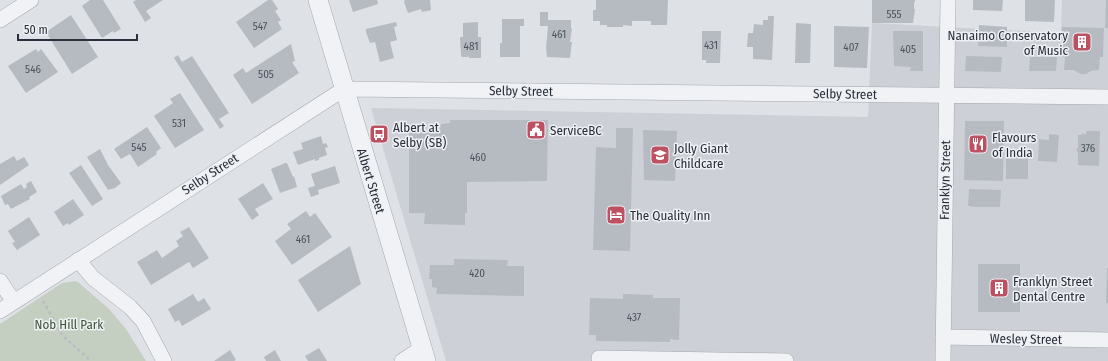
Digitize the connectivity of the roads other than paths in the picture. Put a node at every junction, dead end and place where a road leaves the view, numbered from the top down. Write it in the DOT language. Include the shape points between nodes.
graph roads {
  1 [pos="30,0"];
  2 [pos="318,0"];
  3 [pos="948,0"];
  4 [pos="0,20"];
  5 [pos="344,89"];
  6 [pos="946,95"];
  7 [pos="1108,97"];
  8 [pos="78,260"];
  9 [pos="0,280"];
  10 [pos="14,302"];
  11 [pos="0,311"];
  12 [pos="943,337"];
  13 [pos="1108,340"];
  14 [pos="424,354"];
  15 [pos="600,358"];
  16 [pos="164,361"];
  17 [pos="402,361"];
  18 [pos="786,361"];
  19 [pos="943,361"];
  1 -- 4 [label="street"];
  2 -- 5 [label="street, Albert Street"];
  3 -- 6 [label="street, Franklyn Street"];
  5 -- 6 [label="street, Selby Street"];
  5 -- 8 [label="street, Selby Street"];
  5 -- 14 [label="street, Albert Street"];
  6 -- 7 [label="street, Selby Street"];
  6 -- 12 [label="street, Franklyn Street"];
  8 -- 10 [label="street, Selby Street"];
  8 -- 16 [label="street" via="93,278 130,307 143,321"];
  9 -- 10 [label="street"];
  10 -- 11 [label="street, Selby Street"];
  12 -- 13 [label="street, Wesley Street"];
  12 -- 19 [label="street, Franklyn Street"];
  14 -- 17 [label="street"];
  15 -- 18 [label="street"];
}
